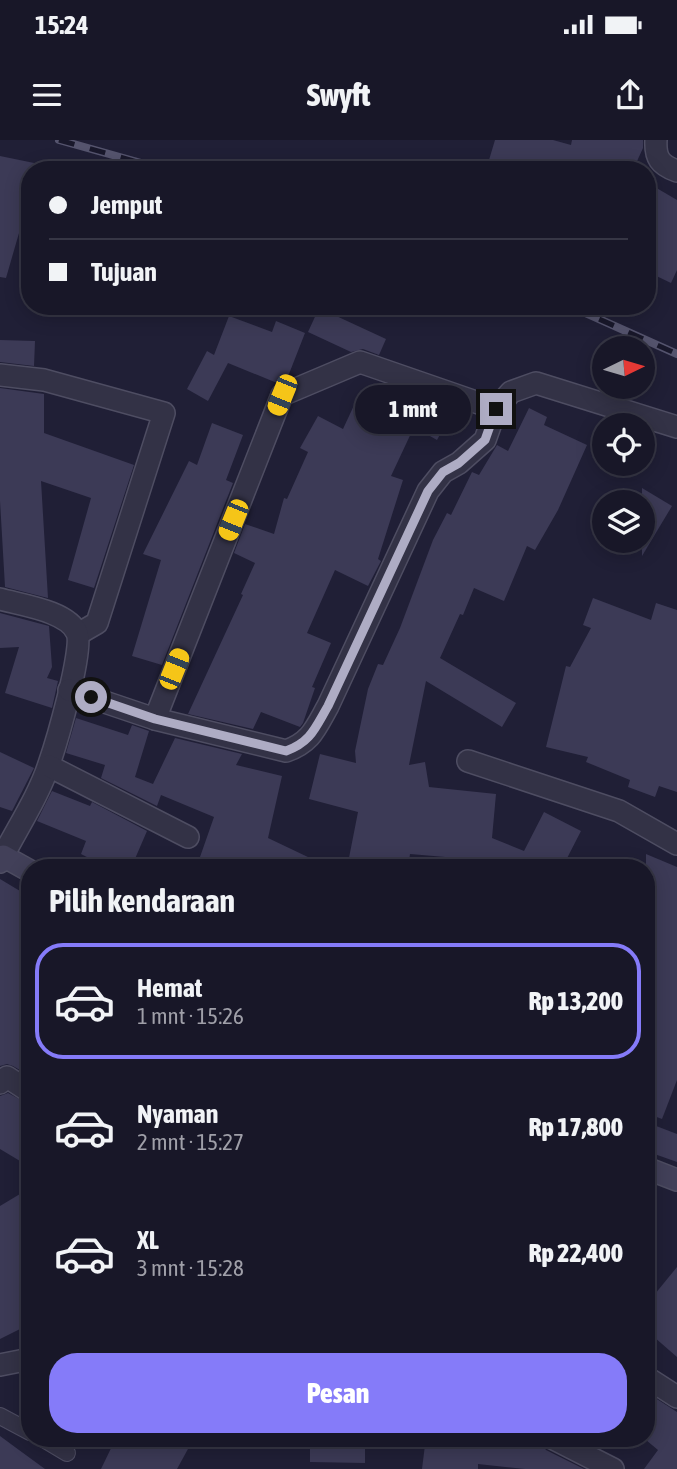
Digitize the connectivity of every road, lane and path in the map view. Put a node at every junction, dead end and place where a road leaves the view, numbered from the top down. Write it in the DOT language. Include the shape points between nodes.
graph roads {
  1 [pos="656,140"];
  2 [pos="677,171"];
  3 [pos="0,375"];
  4 [pos="496,409"];
  5 [pos="677,427"];
  6 [pos="0,599"];
  7 [pos="78,634"];
  8 [pos="69,690"];
  9 [pos="155,719"];
  10 [pos="468,761"];
  11 [pos="49,766"];
  12 [pos="188,837"];
  13 [pos="677,844"];
  14 [pos="2,859"];
  15 [pos="21,867"];
  16 [pos="0,1083"];
  17 [pos="21,1086"];
  18 [pos="655,1171"];
  19 [pos="677,1180"];
  20 [pos="21,1361"];
  21 [pos="0,1365"];
  22 [pos="655,1383"];
  23 [pos="677,1397"];
  24 [pos="0,1416"];
  25 [pos="21,1427"];
  26 [pos="58,1447"];
  27 [pos="570,1447"];
  28 [pos="67,1452"];
  29 [pos="613,1469"];
  1 -- 2 [label="street" via="655,153 663,166"];
  3 -- 7 [label="street" via="44,380 164,413 97,623"];
  4 -- 5 [label="street" via="511,392 536,383"];
  4 -- 9 [label="street" via="485,440 443,472 428,491 328,706 301,746 286,751"];
  4 -- 9 [label="street" via="360,362 282,395"];
  6 -- 7 [label="street" via="49,611 70,622"];
  7 -- 8 [label="street"];
  8 -- 9 [label="street"];
  8 -- 11 [label="street"];
  10 -- 13 [label="street" via="619,811"];
  11 -- 12 [label="street"];
  11 -- 14 [label="street"];
  14 -- 15 [label="main road"];
  16 -- 17 [label="street" via="7,1077"];
  18 -- 19 [label="main road"];
  20 -- 21 [label="street"];
  22 -- 23 [label="street"];
  24 -- 25 [label="lane"];
  26 -- 28 [label="lane"];
  27 -- 29 [label="street"];
}
